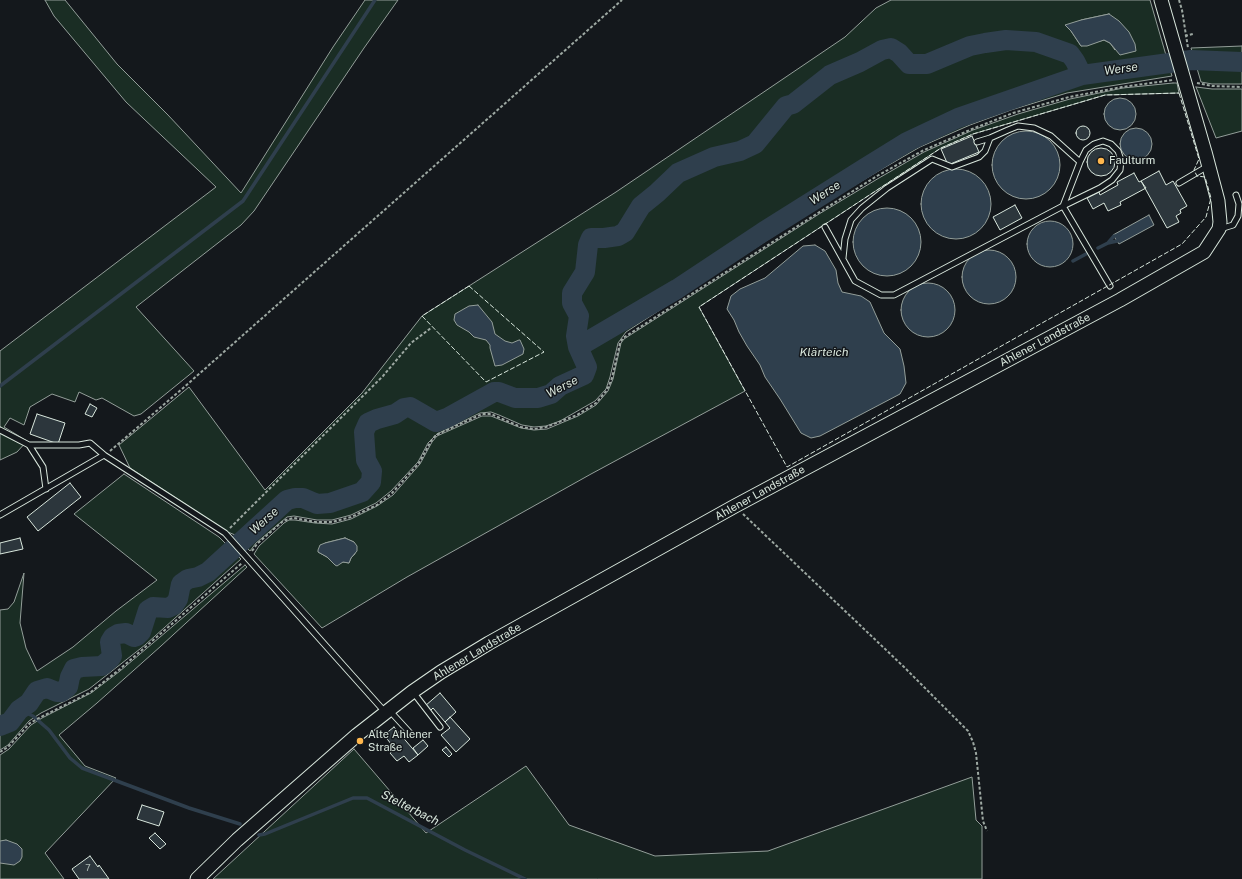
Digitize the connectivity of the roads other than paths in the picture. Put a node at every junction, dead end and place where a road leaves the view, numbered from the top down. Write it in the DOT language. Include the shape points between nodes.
graph roads {
  1 [pos="1161,0"];
  2 [pos="990,138"];
  3 [pos="977,142"];
  4 [pos="1080,162"];
  5 [pos="1208,165"];
  6 [pos="1179,183"];
  7 [pos="1236,195"];
  8 [pos="1063,206"];
  9 [pos="825,227"];
  10 [pos="1219,230"];
  11 [pos="843,258"];
  12 [pos="1110,286"];
  13 [pos="0,430"];
  14 [pos="28,445"];
  15 [pos="104,455"];
  16 [pos="46,489"];
  17 [pos="0,515"];
  18 [pos="412,692"];
  19 [pos="387,711"];
  20 [pos="440,727"];
  21 [pos="411,734"];
  22 [pos="197,879"];
  1 -- 5 [label="street" via="1182,50 1183,77"];
  2 -- 3 [label="lane"];
  2 -- 4 [label="lane" via="1018,126 1034,128 1051,136"];
  2 -- 11 [label="lane" via="985,151 979,157 952,167 932,159 887,188 862,208 851,220"];
  4 -- 8 [label="lane"];
  4 -- 8 [label="lane" via="1086,150 1103,141 1118,151 1121,160 1120,170 1112,180"];
  5 -- 6 [label="lane"];
  5 -- 10 [label="street" via="1218,201"];
  7 -- 10 [label="lane" via="1239,204 1238,216 1233,225"];
  8 -- 11 [label="lane" via="894,295 881,295 855,281"];
  8 -- 12 [label="lane"];
  9 -- 11 [label="lane"];
  10 -- 18 [label="street, Ahlener Landstraße" via="1204,252 1120,300 735,506 489,644"];
  13 -- 14 [label="lane"];
  14 -- 15 [label="lane" via="90,443"];
  14 -- 16 [label="lane" via="43,466"];
  15 -- 16 [label="lane"];
  15 -- 19 [label="lane" via="225,533"];
  16 -- 17 [label="lane"];
  18 -- 19 [label="street, Ahlener Landstraße"];
  18 -- 20 [label="lane"];
  19 -- 21 [label="lane"];
  19 -- 22 [label="street, Ahlener Landstraße" via="291,792"];
}
